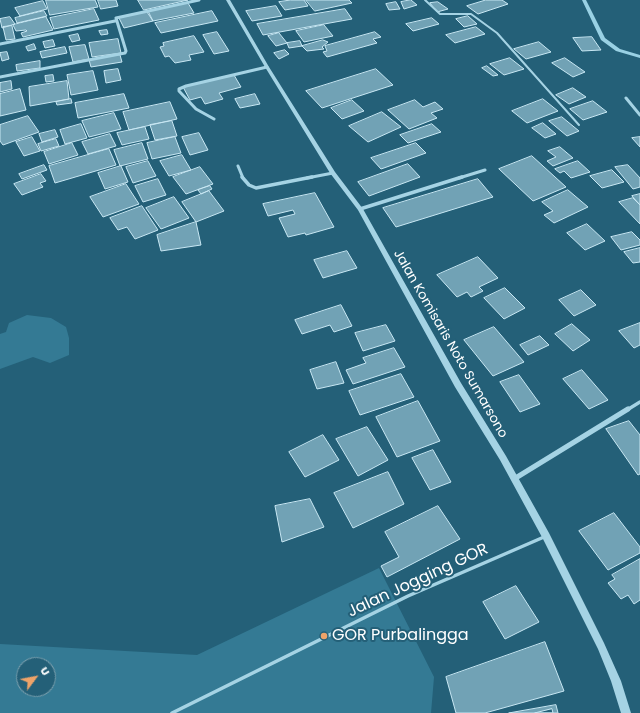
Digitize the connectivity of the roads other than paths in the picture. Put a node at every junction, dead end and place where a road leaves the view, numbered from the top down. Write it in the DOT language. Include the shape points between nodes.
graph roads {
  1 [pos="198,0"];
  2 [pos="228,0"];
  3 [pos="424,0"];
  4 [pos="115,21"];
  5 [pos="0,44"];
  6 [pos="267,67"];
  7 [pos="0,77"];
  8 [pos="626,98"];
  9 [pos="640,115"];
  10 [pos="214,119"];
  11 [pos="579,125"];
  12 [pos="238,166"];
  13 [pos="485,170"];
  14 [pos="333,173"];
  15 [pos="360,209"];
  16 [pos="640,402"];
  17 [pos="514,479"];
  18 [pos="546,536"];
  19 [pos="172,713"];
  20 [pos="626,713"];
  1 -- 4 [label="street" via="118,17"];
  2 -- 6 [label="street, Jalan Komisaris Noto Sumarsono"];
  3 -- 11 [label="lane" via="440,14 471,14 497,33"];
  4 -- 5 [label="street"];
  4 -- 7 [label="street" via="126,52"];
  6 -- 10 [label="street" via="179,89 191,105"];
  6 -- 14 [label="street, Jalan Komisaris Noto Sumarsono"];
  8 -- 9 [label="street"];
  12 -- 14 [label="street" via="245,182 256,188"];
  13 -- 15 [label="street"];
  14 -- 15 [label="street, Jalan Komisaris Noto Sumarsono"];
  15 -- 17 [label="street, Jalan Komisaris Noto Sumarsono" via="458,385"];
  16 -- 17 [label="street"];
  17 -- 18 [label="street, Jalan Komisaris Noto Sumarsono"];
  18 -- 19 [label="lane, Jalan Jogging GOR" via="408,596"];
  18 -- 20 [label="street, Jalan Komisaris Noto Sumarsono" via="601,646"];
}
